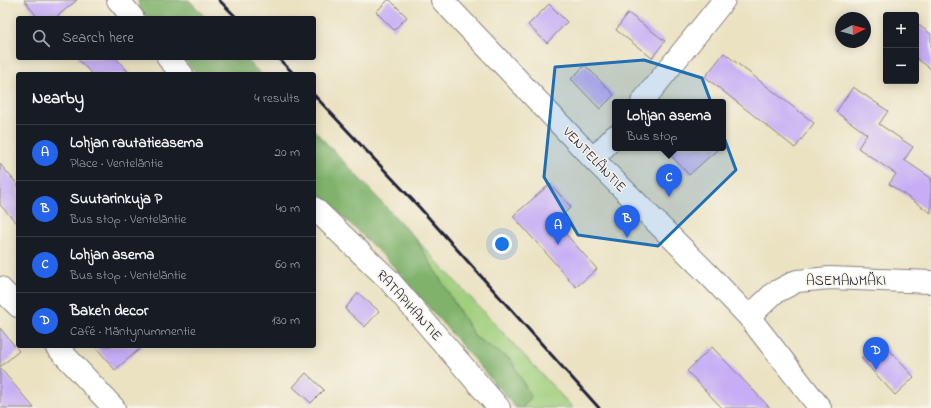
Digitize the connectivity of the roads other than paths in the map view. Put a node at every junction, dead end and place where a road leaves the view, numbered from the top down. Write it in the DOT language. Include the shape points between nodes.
graph roads {
  1 [pos="118,0"];
  2 [pos="442,0"];
  3 [pos="724,0"];
  4 [pos="131,16"];
  5 [pos="170,60"];
  6 [pos="180,72"];
  7 [pos="644,99"];
  8 [pos="612,139"];
  9 [pos="593,159"];
  10 [pos="316,210"];
  11 [pos="931,282"];
  12 [pos="0,288"];
  13 [pos="16,304"];
  14 [pos="749,317"];
  15 [pos="58,348"];
  16 [pos="114,408"];
  17 [pos="499,408"];
  18 [pos="820,408"];
  1 -- 4 [label="street"];
  2 -- 9 [label="street, VENTELÄNTIE"];
  3 -- 7 [label="street"];
  5 -- 6 [label="street"];
  8 -- 9 [label="street"];
  9 -- 14 [label="street, VENTELÄNTIE"];
  10 -- 17 [label="street, RATAPIHANTIE" via="388,278"];
  11 -- 14 [label="street, ASEMANMÄKI" via="830,278 797,281 774,293"];
  12 -- 13 [label="street"];
  14 -- 18 [label="street, VENTELÄNTIE"];
  15 -- 16 [label="street"];
}
